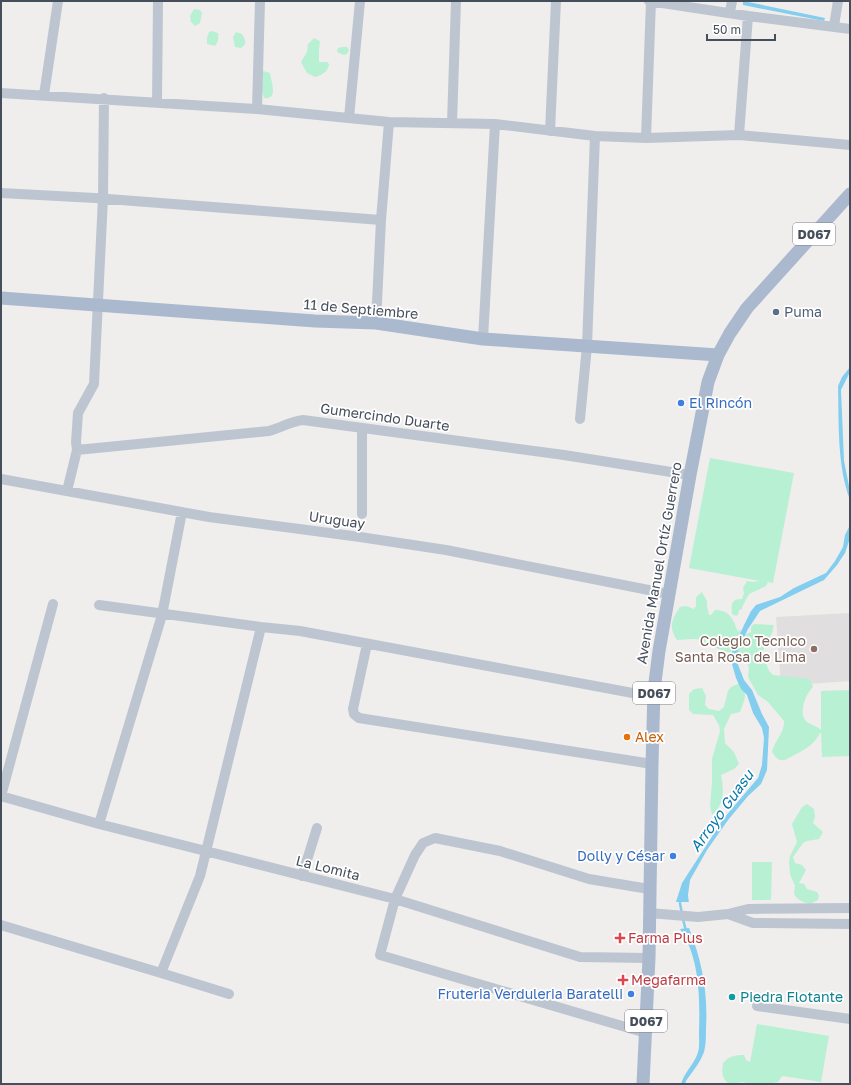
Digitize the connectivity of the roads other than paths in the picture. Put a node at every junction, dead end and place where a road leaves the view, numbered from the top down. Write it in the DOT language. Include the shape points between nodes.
graph roads {
  1 [pos="58,1"];
  2 [pos="158,1"];
  3 [pos="260,1"];
  4 [pos="360,1"];
  5 [pos="456,1"];
  6 [pos="556,1"];
  7 [pos="650,1"];
  8 [pos="732,1"];
  9 [pos="838,1"];
  10 [pos="730,12"];
  11 [pos="748,16"];
  12 [pos="834,26"];
  13 [pos="850,29"];
  14 [pos="1,93"];
  15 [pos="44,95"];
  16 [pos="104,98"];
  17 [pos="157,102"];
  18 [pos="257,109"];
  19 [pos="349,118"];
  20 [pos="389,122"];
  21 [pos="452,123"];
  22 [pos="495,124"];
  23 [pos="550,130"];
  24 [pos="739,135"];
  25 [pos="595,136"];
  26 [pos="646,138"];
  27 [pos="850,145"];
  28 [pos="1,193"];
  29 [pos="850,194"];
  30 [pos="103,198"];
  31 [pos="381,220"];
  32 [pos="1,298"];
  33 [pos="98,305"];
  34 [pos="376,323"];
  35 [pos="483,339"];
  36 [pos="587,346"];
  37 [pos="718,355"];
  38 [pos="580,419"];
  39 [pos="362,428"];
  40 [pos="77,450"];
  41 [pos="690,475"];
  42 [pos="1,479"];
  43 [pos="67,491"];
  44 [pos="182,512"];
  45 [pos="362,514"];
  46 [pos="669,594"];
  47 [pos="53,604"];
  48 [pos="98,605"];
  49 [pos="162,615"];
  50 [pos="260,627"];
  51 [pos="367,644"];
  52 [pos="654,697"];
  53 [pos="652,764"];
  54 [pos="1,796"];
  55 [pos="99,824"];
  56 [pos="317,828"];
  57 [pos="205,851"];
  58 [pos="302,876"];
  59 [pos="650,889"];
  60 [pos="395,899"];
  61 [pos="850,908"];
  62 [pos="649,913"];
  63 [pos="728,914"];
  64 [pos="850,924"];
  65 [pos="1,925"];
  66 [pos="649,958"];
  67 [pos="161,973"];
  68 [pos="229,994"];
  69 [pos="757,1006"];
  70 [pos="850,1019"];
  71 [pos="646,1033"];
  72 [pos="643,1084"];
  1 -- 15 [label="street"];
  2 -- 17 [label="street"];
  3 -- 18 [label="street"];
  4 -- 19 [label="street"];
  5 -- 21 [label="street"];
  6 -- 23 [label="street"];
  7 -- 10 [label="street"];
  7 -- 26 [label="street"];
  8 -- 10 [label="street"];
  9 -- 12 [label="street"];
  10 -- 11 [label="street"];
  11 -- 12 [label="street"];
  11 -- 24 [label="street"];
  12 -- 13 [label="street"];
  14 -- 15 [label="street"];
  15 -- 16 [label="street"];
  16 -- 17 [label="street"];
  16 -- 30 [label="street"];
  17 -- 18 [label="street"];
  18 -- 19 [label="street"];
  19 -- 20 [label="street"];
  20 -- 21 [label="street"];
  20 -- 31 [label="street"];
  21 -- 22 [label="street"];
  22 -- 23 [label="street"];
  22 -- 35 [label="street"];
  23 -- 25 [label="street"];
  24 -- 26 [label="street"];
  24 -- 27 [label="street"];
  25 -- 26 [label="street"];
  25 -- 36 [label="street"];
  28 -- 30 [label="street"];
  29 -- 37 [label="main road, Avenida Manuel Ortíz Guerrero / D067" via="747,308"];
  30 -- 31 [label="street"];
  30 -- 33 [label="street"];
  31 -- 34 [label="street"];
  32 -- 33 [label="main road, 11 de Septiembre"];
  33 -- 34 [label="main road, 11 de Septiembre"];
  33 -- 40 [label="street" via="94,384 78,413"];
  34 -- 35 [label="main road, 11 de Septiembre"];
  35 -- 36 [label="main road, 11 de Septiembre"];
  36 -- 37 [label="main road, 11 de Septiembre"];
  36 -- 38 [label="street"];
  37 -- 41 [label="main road, Avenida Manuel Ortíz Guerrero / D067" via="708,382"];
  39 -- 40 [label="street, Gumercindo Duarte" via="303,420 269,431"];
  39 -- 41 [label="street, Gumercindo Duarte"];
  39 -- 45 [label="street"];
  40 -- 43 [label="street"];
  41 -- 46 [label="main road, Avenida Manuel Ortíz Guerrero / D067"];
  42 -- 43 [label="street, Uruguay"];
  43 -- 44 [label="street, Uruguay"];
  44 -- 46 [label="street, Uruguay" via="446,550"];
  44 -- 49 [label="street"];
  46 -- 52 [label="main road, Avenida Manuel Ortíz Guerrero / D067"];
  47 -- 54 [label="street"];
  48 -- 49 [label="street"];
  49 -- 50 [label="street"];
  49 -- 55 [label="street"];
  50 -- 51 [label="street" via="300,631"];
  50 -- 57 [label="street"];
  51 -- 52 [label="street"];
  51 -- 53 [label="street" via="353,709 359,718"];
  52 -- 53 [label="main road, Avenida Manuel Ortíz Guerrero / D067"];
  53 -- 59 [label="main road, Avenida Manuel Ortíz Guerrero / D067"];
  54 -- 55 [label="street, La Lomita"];
  55 -- 57 [label="street, La Lomita"];
  56 -- 58 [label="street"];
  57 -- 58 [label="street, La Lomita"];
  57 -- 67 [label="street" via="200,876"];
  58 -- 60 [label="street, La Lomita"];
  59 -- 60 [label="street" via="589,879 500,851 435,838 424,843 415,855"];
  59 -- 62 [label="main road, Avenida Manuel Ortíz Guerrero / D067"];
  60 -- 66 [label="street, La Lomita" via="580,957"];
  60 -- 71 [label="street" via="380,955"];
  61 -- 63 [label="street" via="748,909"];
  62 -- 63 [label="street" via="698,917"];
  62 -- 66 [label="main road, Avenida Manuel Ortíz Guerrero / D067"];
  63 -- 64 [label="street" via="753,923"];
  65 -- 67 [label="street"];
  66 -- 71 [label="main road, Avenida Manuel Ortíz Guerrero / D067"];
  67 -- 68 [label="street"];
  69 -- 70 [label="street"];
  71 -- 72 [label="main road, Avenida Manuel Ortíz Guerrero / D067"];
}
